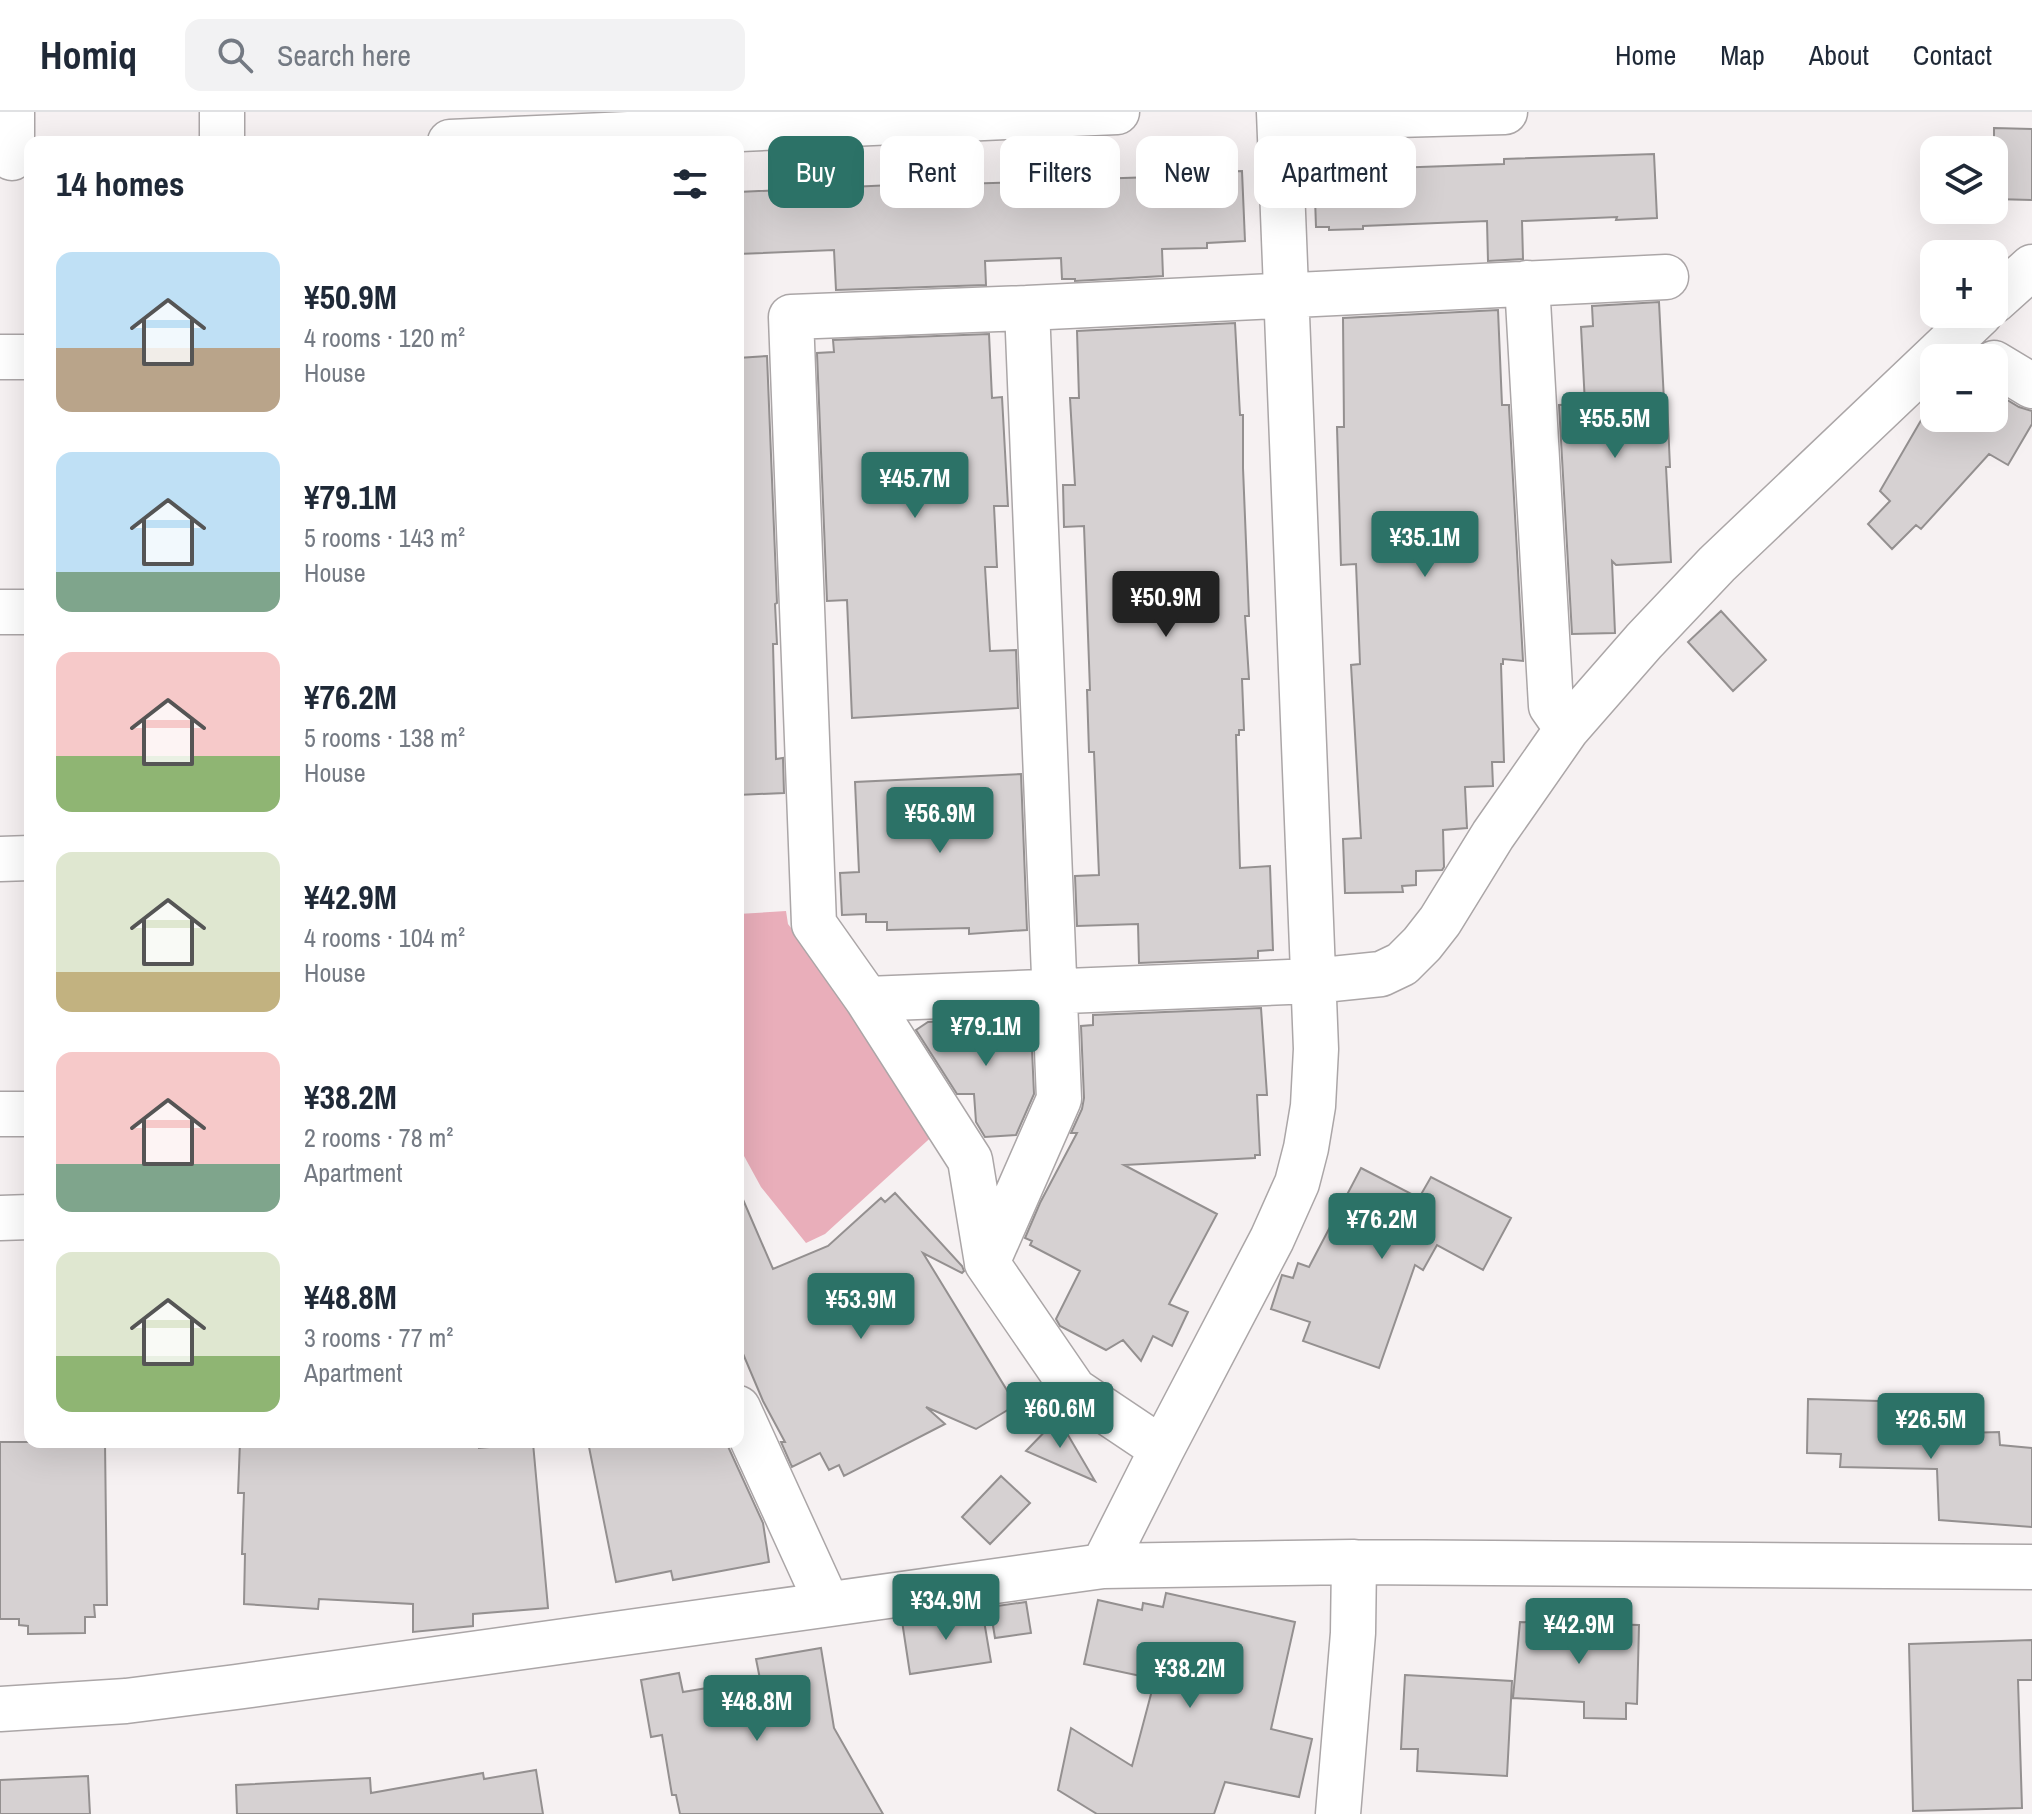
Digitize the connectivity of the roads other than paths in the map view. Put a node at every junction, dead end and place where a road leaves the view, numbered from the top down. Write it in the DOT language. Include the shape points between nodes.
graph roads {
  1 [pos="12,112"];
  2 [pos="222,112"];
  3 [pos="1117,112"];
  4 [pos="1279,112"];
  5 [pos="1286,112"];
  6 [pos="1489,112"];
  7 [pos="1505,112"];
  8 [pos="1044,114"];
  9 [pos="801,120"];
  10 [pos="546,125"];
  11 [pos="222,136"];
  12 [pos="484,136"];
  13 [pos="14,158"];
  14 [pos="2032,267"];
  15 [pos="1666,277"];
  16 [pos="1527,283"];
  17 [pos="2008,288"];
  18 [pos="1286,295"];
  19 [pos="1027,308"];
  20 [pos="1973,337"];
  21 [pos="0,357"];
  22 [pos="24,357"];
  23 [pos="2008,371"];
  24 [pos="2032,386"];
  25 [pos="0,612"];
  26 [pos="24,612"];
  27 [pos="1567,729"];
  28 [pos="24,858"];
  29 [pos="0,859"];
  30 [pos="1313,981"];
  31 [pos="1055,993"];
  32 [pos="867,999"];
  33 [pos="0,1114"];
  34 [pos="24,1114"];
  35 [pos="24,1217"];
  36 [pos="0,1218"];
  37 [pos="987,1263"];
  38 [pos="744,1421"];
  39 [pos="1162,1449"];
  40 [pos="1354,1562"];
  41 [pos="1103,1566"];
  42 [pos="2032,1567"];
  43 [pos="827,1603"];
  44 [pos="0,1709"];
  45 [pos="1338,1814"];
  1 -- 13 [label="street"];
  2 -- 11 [label="street"];
  3 -- 8 [label="street"];
  4 -- 18 [label="street"];
  5 -- 6 [label="street" via="1324,117"];
  6 -- 7 [label="street"];
  8 -- 9 [label="street"];
  9 -- 10 [label="street"];
  10 -- 12 [label="street"];
  14 -- 17 [label="street"];
  15 -- 16 [label="street"];
  16 -- 18 [label="street"];
  16 -- 27 [label="street" via="1551,706"];
  18 -- 19 [label="street"];
  18 -- 30 [label="street"];
  19 -- 31 [label="street"];
  19 -- 32 [label="street" via="791,317 814,924"];
  20 -- 27 [label="street" via="1717,564"];
  21 -- 22 [label="street"];
  23 -- 24 [label="street"];
  25 -- 26 [label="street"];
  27 -- 30 [label="street" via="1440,921 1402,964 1381,974"];
  28 -- 29 [label="street"];
  30 -- 31 [label="street"];
  30 -- 39 [label="street" via="1313,1106 1297,1183"];
  31 -- 32 [label="street"];
  31 -- 37 [label="street" via="1059,1099"];
  32 -- 37 [label="street" via="970,1160"];
  33 -- 34 [label="street"];
  35 -- 36 [label="street"];
  37 -- 39 [label="street" via="1074,1390"];
  38 -- 43 [label="street"];
  39 -- 41 [label="street"];
  40 -- 41 [label="street"];
  40 -- 42 [label="street"];
  40 -- 45 [label="street"];
  41 -- 43 [label="street"];
  43 -- 44 [label="street" via="236,1687"];
}
